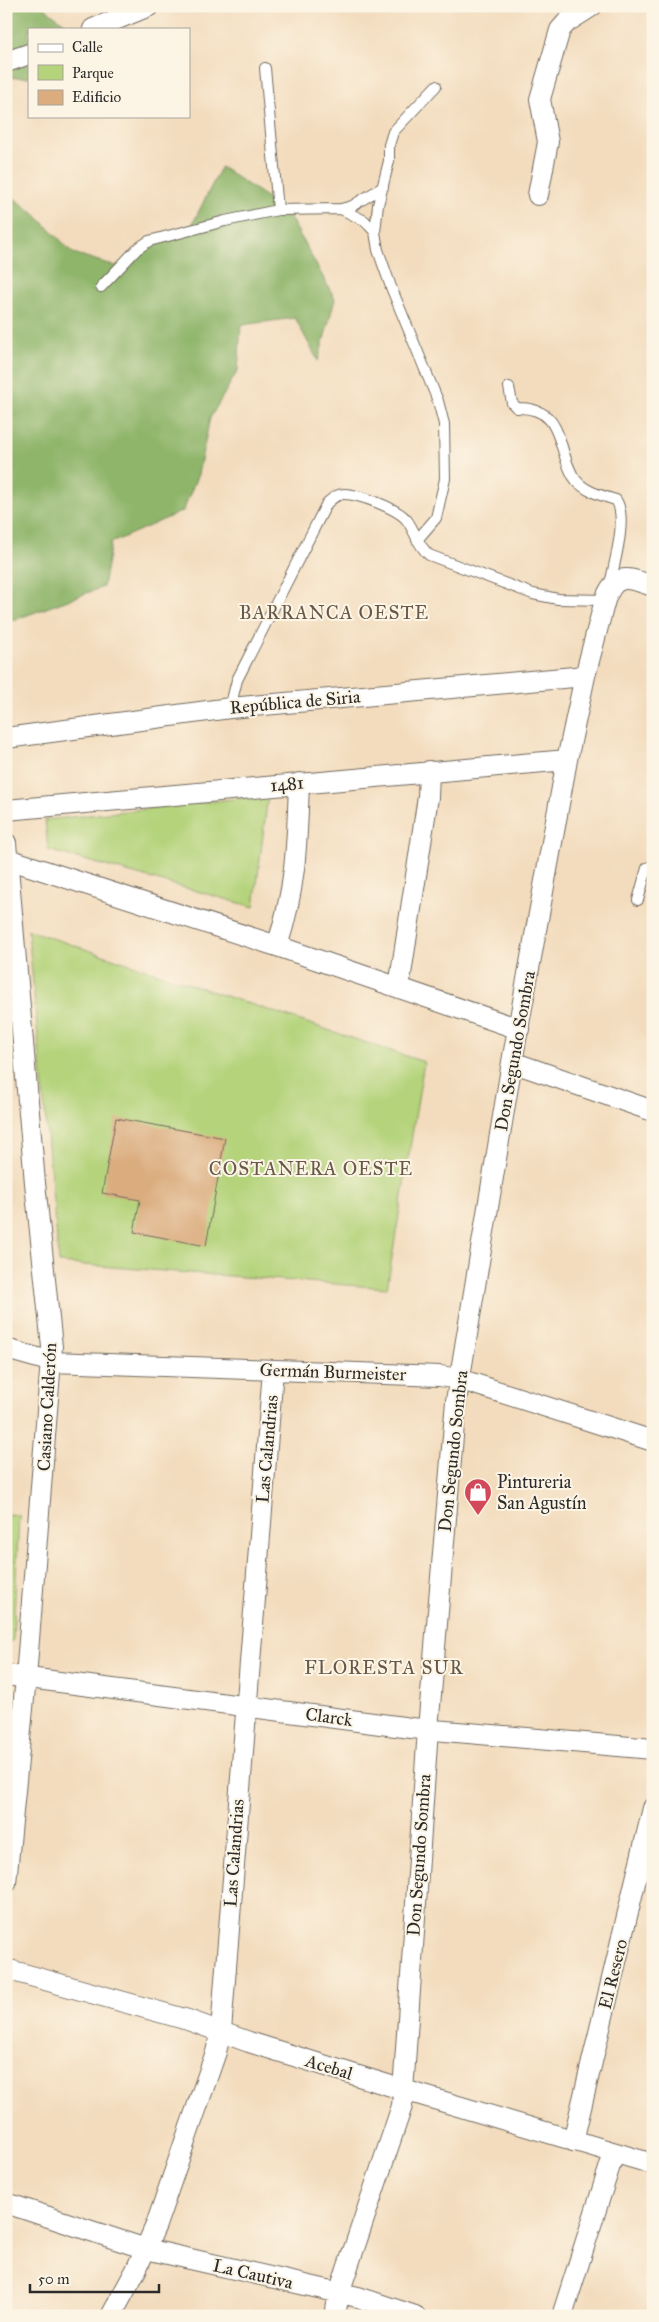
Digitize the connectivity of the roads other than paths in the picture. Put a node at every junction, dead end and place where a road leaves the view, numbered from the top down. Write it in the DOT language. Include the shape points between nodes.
graph roads {
  1 [pos="149,6"];
  2 [pos="592,6"];
  3 [pos="95,28"];
  4 [pos="28,54"];
  5 [pos="6,62"];
  6 [pos="266,68"];
  7 [pos="436,86"];
  8 [pos="383,187"];
  9 [pos="538,195"];
  10 [pos="341,209"];
  11 [pos="278,210"];
  12 [pos="376,232"];
  13 [pos="101,287"];
  14 [pos="509,387"];
  15 [pos="417,540"];
  16 [pos="653,586"];
  17 [pos="607,594"];
  18 [pos="585,676"];
  19 [pos="230,708"];
  20 [pos="6,738"];
  21 [pos="567,760"];
  22 [pos="429,772"];
  23 [pos="298,783"];
  24 [pos="6,810"];
  25 [pos="7,851"];
  26 [pos="653,865"];
  27 [pos="638,900"];
  28 [pos="277,946"];
  29 [pos="399,987"];
  30 [pos="519,1029"];
  31 [pos="512,1062"];
  32 [pos="653,1111"];
  33 [pos="6,1348"];
  34 [pos="52,1362"];
  35 [pos="273,1370"];
  36 [pos="459,1379"];
  37 [pos="653,1441"];
  38 [pos="16,1676"];
  39 [pos="245,1705"];
  40 [pos="428,1729"];
  41 [pos="653,1749"];
  42 [pos="653,1808"];
  43 [pos="6,1883"];
  44 [pos="6,1969"];
  45 [pos="221,2031"];
  46 [pos="404,2090"];
  47 [pos="573,2141"];
  48 [pos="614,2153"];
  49 [pos="653,2164"];
  50 [pos="6,2203"];
  51 [pos="146,2249"];
  52 [pos="339,2293"];
  53 [pos="111,2316"];
  54 [pos="335,2316"];
  55 [pos="415,2316"];
  56 [pos="562,2316"];
  1 -- 3 [label="street"];
  2 -- 9 [label="street" via="566,22 560,30 540,99 548,142"];
  4 -- 5 [label="street"];
  6 -- 11 [label="lane"];
  7 -- 8 [label="lane" via="393,132"];
  8 -- 10 [label="lane"];
  8 -- 12 [label="lane"];
  10 -- 11 [label="lane"];
  10 -- 12 [label="lane" via="365,221"];
  11 -- 13 [label="lane" via="225,220 149,241 137,249"];
  12 -- 15 [label="lane" via="378,250 391,287 438,401 444,424 445,479 436,518"];
  14 -- 17 [label="lane" via="512,403 517,408 542,412 552,421 573,476 592,492 616,500 621,508"];
  15 -- 17 [label="lane" via="429,555 533,594 558,599"];
  15 -- 19 [label="lane" via="396,510 352,495 334,496 327,502 237,680"];
  16 -- 17 [label="street" via="622,579 615,582"];
  17 -- 18 [label="street, Don Segundo Sombra"];
  18 -- 19 [label="street, República de Siria"];
  18 -- 21 [label="street, Don Segundo Sombra"];
  19 -- 20 [label="street, República de Siria"];
  21 -- 22 [label="street, 1481"];
  21 -- 30 [label="street, Don Segundo Sombra"];
  22 -- 23 [label="street, 1481"];
  22 -- 29 [label="street"];
  23 -- 24 [label="street, 1481"];
  23 -- 28 [label="street" via="296,864 288,911"];
  25 -- 28 [label="street"];
  25 -- 34 [label="street, Casiano Calderón"];
  26 -- 27 [label="lane" via="647,868"];
  28 -- 29 [label="street"];
  29 -- 30 [label="street"];
  30 -- 31 [label="street, Don Segundo Sombra"];
  31 -- 32 [label="street"];
  31 -- 36 [label="street, Don Segundo Sombra"];
  33 -- 34 [label="street, Germán Burmeister"];
  34 -- 35 [label="street, Germán Burmeister"];
  34 -- 38 [label="street, Casiano Calderón"];
  35 -- 36 [label="street, Germán Burmeister"];
  35 -- 39 [label="street, Las Calandrias"];
  36 -- 37 [label="street, Germán Burmeister"];
  36 -- 40 [label="street, Don Segundo Sombra"];
  38 -- 39 [label="street, Clarck"];
  38 -- 43 [label="street, Casiano Calderón"];
  39 -- 40 [label="street, Clarck"];
  39 -- 45 [label="street, Las Calandrias"];
  40 -- 41 [label="street, Clarck"];
  40 -- 46 [label="street, Don Segundo Sombra"];
  42 -- 47 [label="street, El Resero"];
  44 -- 45 [label="street, Acebal"];
  45 -- 46 [label="street, Acebal"];
  45 -- 51 [label="street, Las Calandrias"];
  46 -- 47 [label="street, Acebal"];
  46 -- 52 [label="street, Don Segundo Sombra" via="402,2106"];
  47 -- 48 [label="street, Acebal"];
  48 -- 49 [label="street, Acebal"];
  48 -- 56 [label="street"];
  50 -- 51 [label="street, La Cautiva"];
  51 -- 52 [label="street, La Cautiva"];
  51 -- 53 [label="street, Las Calandrias"];
  52 -- 54 [label="street, Don Segundo Sombra"];
  52 -- 55 [label="street, La Cautiva"];
}
